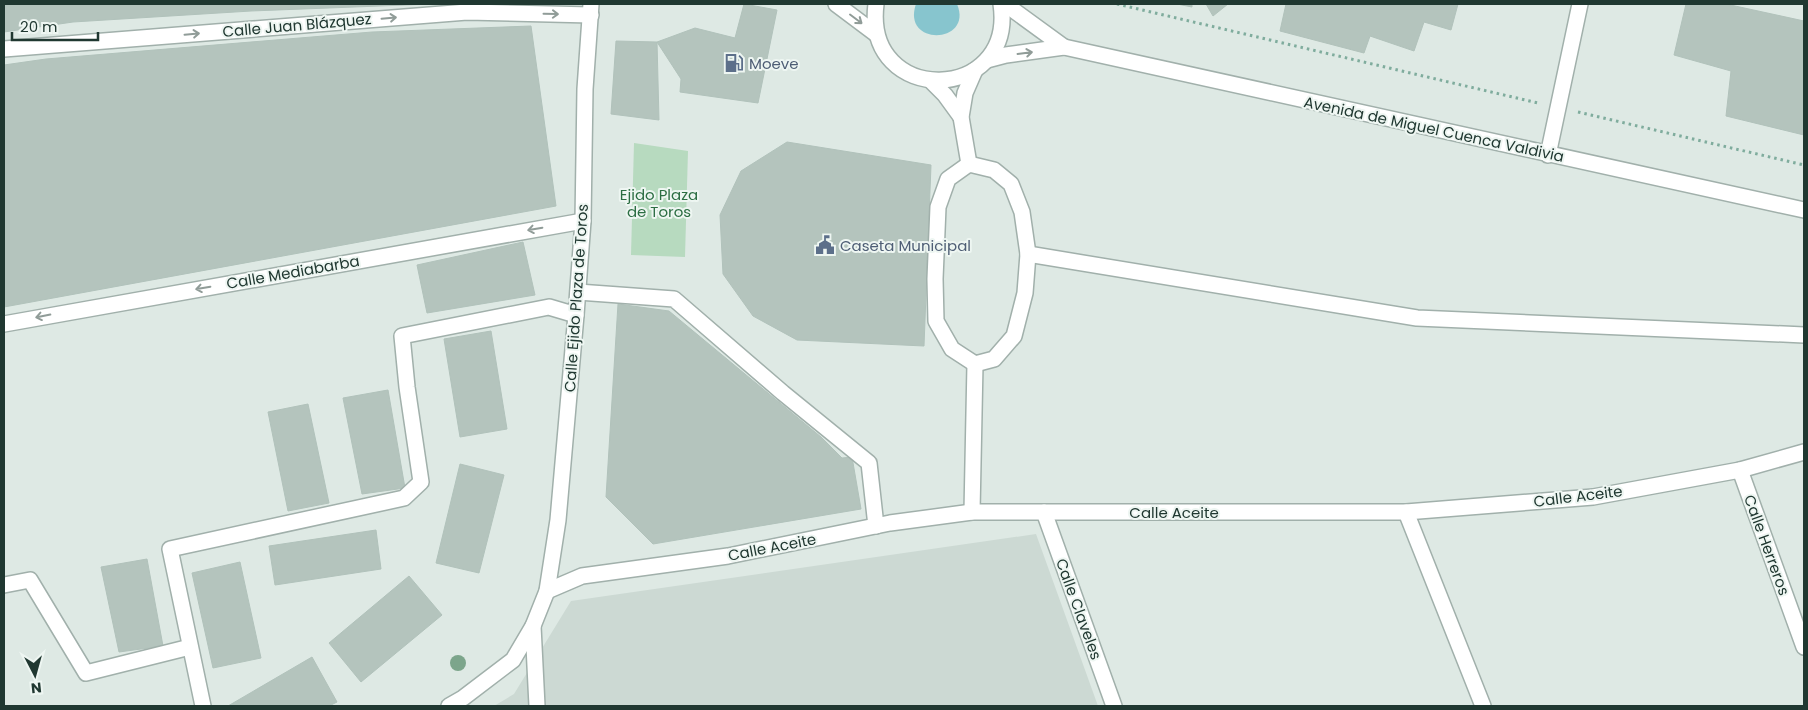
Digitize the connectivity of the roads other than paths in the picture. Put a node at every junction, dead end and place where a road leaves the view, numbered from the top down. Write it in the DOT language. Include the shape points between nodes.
graph roads {
  1 [pos="836,4"];
  2 [pos="876,4"];
  3 [pos="1003,4"];
  4 [pos="1580,4"];
  5 [pos="591,9"];
  6 [pos="876,34"];
  7 [pos="1064,47"];
  8 [pos="4,49"];
  9 [pos="981,65"];
  10 [pos="931,81"];
  11 [pos="961,117"];
  12 [pos="1548,155"];
  13 [pos="969,164"];
  14 [pos="1804,210"];
  15 [pos="583,221"];
  16 [pos="1028,254"];
  17 [pos="578,292"];
  18 [pos="576,315"];
  19 [pos="4,324"];
  20 [pos="1804,335"];
  21 [pos="975,364"];
  22 [pos="1804,452"];
  23 [pos="1740,470"];
  24 [pos="972,512"];
  25 [pos="1044,512"];
  26 [pos="1406,512"];
  27 [pos="876,526"];
  28 [pos="4,585"];
  29 [pos="547,591"];
  30 [pos="533,626"];
  31 [pos="190,647"];
  32 [pos="1804,647"];
  33 [pos="203,706"];
  34 [pos="449,706"];
  35 [pos="537,706"];
  36 [pos="1114,706"];
  37 [pos="1482,706"];
  1 -- 6 [label="street, one-way"];
  2 -- 6 [label="street"];
  3 -- 7 [label="street, Avenida de Miguel Cuenca Valdivia"];
  3 -- 9 [label="street" via="1001,32 996,47"];
  4 -- 12 [label="street"];
  8 -- 5 [label="street, Calle Juan Blázquez, one-way" via="468,12"];
  5 -- 15 [label="street, Calle Ejido Plaza de Toros" via="585,88"];
  6 -- 10 [label="street" via="891,61 916,78"];
  9 -- 7 [label="street, Avenida de Miguel Cuenca Valdivia, one-way" via="1006,55"];
  7 -- 12 [label="street, Avenida de Miguel Cuenca Valdivia"];
  9 -- 10 [label="street, Avenida de Miguel Cuenca Valdivia" via="961,77"];
  9 -- 11 [label="street" via="965,93"];
  10 -- 11 [label="street"];
  11 -- 13 [label="street"];
  12 -- 14 [label="street, Avenida de Miguel Cuenca Valdivia"];
  13 -- 16 [label="street" via="994,170 1011,184 1022,212"];
  13 -- 21 [label="street" via="948,180 938,207 934,279 936,321 952,349"];
  15 -- 17 [label="street, Calle Ejido Plaza de Toros"];
  15 -- 19 [label="street, Calle Mediabarba, one-way"];
  16 -- 20 [label="street" via="1417,318"];
  16 -- 21 [label="street" via="1025,293 1014,336 994,359"];
  17 -- 18 [label="street, Calle Ejido Plaza de Toros"];
  17 -- 27 [label="street" via="674,299 869,463"];
  18 -- 29 [label="street, Calle Ejido Plaza de Toros" via="558,520"];
  18 -- 31 [label="street" via="549,308 402,336 421,482 404,498 170,549"];
  21 -- 24 [label="street"];
  22 -- 23 [label="street, Calle Aceite"];
  23 -- 26 [label="street, Calle Aceite" via="1593,496"];
  23 -- 32 [label="street, Calle Herreros"];
  24 -- 25 [label="street, Calle Aceite"];
  24 -- 27 [label="street, Calle Aceite"];
  25 -- 26 [label="street, Calle Aceite"];
  25 -- 36 [label="street, Calle Claveles"];
  26 -- 37 [label="street"];
  27 -- 29 [label="street, Calle Aceite" via="728,556 582,576"];
  28 -- 31 [label="street" via="30,580 86,673"];
  29 -- 30 [label="street, Calle Ejido Plaza de Toros"];
  30 -- 34 [label="street, Calle Ejido Plaza de Toros" via="513,660"];
  30 -- 35 [label="street"];
  31 -- 33 [label="street"];
}
